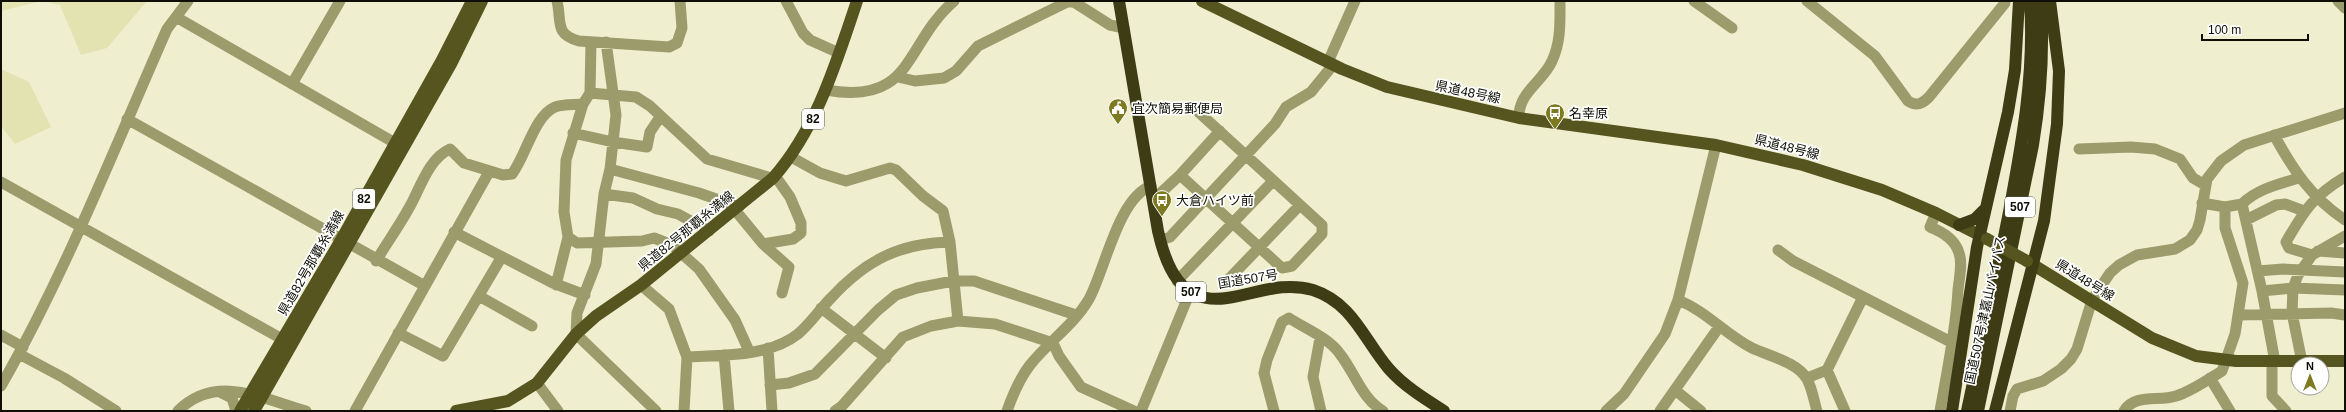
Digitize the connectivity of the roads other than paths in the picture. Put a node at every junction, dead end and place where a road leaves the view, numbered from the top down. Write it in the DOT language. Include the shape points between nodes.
graph roads {
  1 [pos="188,1"];
  2 [pos="340,1"];
  3 [pos="472,1"];
  4 [pos="482,1"];
  5 [pos="557,1"];
  6 [pos="680,1"];
  7 [pos="786,1"];
  8 [pos="857,1"];
  9 [pos="954,1"];
  10 [pos="1119,1"];
  11 [pos="1202,1"];
  12 [pos="1355,1"];
  13 [pos="1560,1"];
  14 [pos="1694,1"];
  15 [pos="1807,1"];
  16 [pos="2019,1"];
  17 [pos="2030,1"];
  18 [pos="2041,1"];
  19 [pos="2050,1"];
  20 [pos="2338,1"];
  21 [pos="2006,3"];
  22 [pos="2345,8"];
  23 [pos="176,17"];
  24 [pos="1124,28"];
  25 [pos="1732,28"];
  26 [pos="591,42"];
  27 [pos="606,42"];
  28 [pos="839,53"];
  29 [pos="1331,63"];
  30 [pos="898,77"];
  31 [pos="292,84"];
  32 [pos="826,90"];
  33 [pos="590,93"];
  34 [pos="613,95"];
  35 [pos="583,104"];
  36 [pos="1193,107"];
  37 [pos="2345,113"];
  38 [pos="660,117"];
  39 [pos="1520,118"];
  40 [pos="127,119"];
  41 [pos="1220,131"];
  42 [pos="573,133"];
  43 [pos="2274,135"];
  44 [pos="613,142"];
  45 [pos="395,143"];
  46 [pos="1716,145"];
  47 [pos="2079,149"];
  48 [pos="1246,156"];
  49 [pos="791,157"];
  50 [pos="610,169"];
  51 [pos="488,172"];
  52 [pos="1180,175"];
  53 [pos="2345,177"];
  54 [pos="773,178"];
  55 [pos="2299,178"];
  56 [pos="1273,181"];
  57 [pos="1,182"];
  58 [pos="2205,185"];
  59 [pos="1150,186"];
  60 [pos="604,194"];
  61 [pos="2316,196"];
  62 [pos="1206,199"];
  63 [pos="1153,200"];
  64 [pos="2202,203"];
  65 [pos="2242,204"];
  66 [pos="1300,205"];
  67 [pos="2225,207"];
  68 [pos="737,209"];
  69 [pos="1984,210"];
  70 [pos="2304,211"];
  71 [pos="1936,213"];
  72 [pos="2246,220"];
  73 [pos="2345,220"];
  74 [pos="1232,224"];
  75 [pos="1959,225"];
  76 [pos="80,227"];
  77 [pos="708,231"];
  78 [pos="454,232"];
  79 [pos="2345,236"];
  80 [pos="568,237"];
  81 [pos="1983,238"];
  82 [pos="1160,240"];
  83 [pos="345,242"];
  84 [pos="598,242"];
  85 [pos="950,242"];
  86 [pos="763,244"];
  87 [pos="1258,248"];
  88 [pos="1778,250"];
  89 [pos="682,253"];
  90 [pos="2315,253"];
  91 [pos="2345,253"];
  92 [pos="501,258"];
  93 [pos="376,261"];
  94 [pos="2031,263"];
  95 [pos="2302,269"];
  96 [pos="2258,271"];
  97 [pos="2345,272"];
  98 [pos="1177,280"];
  99 [pos="953,281"];
  100 [pos="1224,284"];
  101 [pos="556,285"];
  102 [pos="425,286"];
  103 [pos="641,286"];
  104 [pos="2293,288"];
  105 [pos="2345,290"];
  106 [pos="2262,291"];
  107 [pos="1190,292"];
  108 [pos="782,293"];
  109 [pos="585,295"];
  110 [pos="479,296"];
  111 [pos="1863,297"];
  112 [pos="1678,300"];
  113 [pos="2092,300"];
  114 [pos="821,308"];
  115 [pos="2292,313"];
  116 [pos="2266,314"];
  117 [pos="1076,315"];
  118 [pos="2238,315"];
  119 [pos="2345,315"];
  120 [pos="958,321"];
  121 [pos="532,326"];
  122 [pos="1719,327"];
  123 [pos="398,334"];
  124 [pos="576,334"];
  125 [pos="856,334"];
  126 [pos="1,335"];
  127 [pos="1320,338"];
  128 [pos="282,339"];
  129 [pos="1951,342"];
  130 [pos="1053,343"];
  131 [pos="768,348"];
  132 [pos="21,351"];
  133 [pos="749,351"];
  134 [pos="724,355"];
  135 [pos="2301,356"];
  136 [pos="687,357"];
  137 [pos="886,358"];
  138 [pos="2226,361"];
  139 [pos="2330,361"];
  140 [pos="2345,361"];
  141 [pos="2273,362"];
  142 [pos="2290,362"];
  143 [pos="1828,370"];
  144 [pos="1807,378"];
  145 [pos="2210,378"];
  146 [pos="537,383"];
  147 [pos="770,385"];
  148 [pos="1,386"];
  149 [pos="1675,390"];
  150 [pos="217,391"];
  151 [pos="257,396"];
  152 [pos="1369,408"];
  153 [pos="1611,410"];
  154 [pos="116,411"];
  155 [pos="178,411"];
  156 [pos="236,411"];
  157 [pos="240,411"];
  158 [pos="254,411"];
  159 [pos="306,411"];
  160 [pos="355,411"];
  161 [pos="456,411"];
  162 [pos="558,411"];
  163 [pos="656,411"];
  164 [pos="684,411"];
  165 [pos="728,411"];
  166 [pos="772,411"];
  167 [pos="835,411"];
  168 [pos="1007,411"];
  169 [pos="1134,411"];
  170 [pos="1141,411"];
  171 [pos="1274,411"];
  172 [pos="1321,411"];
  173 [pos="1383,411"];
  174 [pos="1444,411"];
  175 [pos="1660,411"];
  176 [pos="1701,411"];
  177 [pos="1817,411"];
  178 [pos="1845,411"];
  179 [pos="1940,411"];
  180 [pos="1952,411"];
  181 [pos="1967,411"];
  182 [pos="1978,411"];
  183 [pos="1994,411"];
  184 [pos="2010,411"];
  185 [pos="2124,411"];
  186 [pos="2230,411"];
  187 [pos="2286,411"];
  1 -- 23 [label="street"];
  2 -- 31 [label="street"];
  3 -- 45 [label="main road, 県道82号那覇糸満線 / 82"];
  4 -- 83 [label="main road, 県道82号那覇糸満線 / 82" via="450,64"];
  5 -- 26 [label="street" via="561,31 567,38"];
  6 -- 27 [label="street" via="682,28 677,43 669,47"];
  7 -- 28 [label="street" via="803,33 810,40"];
  8 -- 28 [label="main road, 県道82号那覇糸満線 / 82"];
  9 -- 30 [label="street" via="937,20"];
  10 -- 24 [label="highway, 国道507号 / 507"];
  11 -- 29 [label="main road, 県道48号線"];
  12 -- 29 [label="street"];
  13 -- 39 [label="street" via="1558,47 1552,63 1522,98"];
  14 -- 25 [label="street"];
  15 -- 21 [label="street" via="1875,56 1908,101 1915,104 1923,103 1929,97"];
  16 -- 69 [label="highway" via="2015,70 2008,112"];
  17 -- 181 [label="highway, 国道507号津嘉山バイパス / 507" via="2031,49 2027,109 1993,293"];
  18 -- 182 [label="highway, 国道507号津嘉山バイパス / 507" via="2043,45 2040,102"];
  19 -- 94 [label="highway" via="2059,71 2058,111 2044,221"];
  20 -- 22 [label="street"];
  23 -- 31 [label="street"];
  23 -- 40 [label="street" via="167,29"];
  24 -- 30 [label="street" via="1110,25 1074,2 1067,2 978,46 956,71 944,78 915,81"];
  24 -- 59 [label="highway, 国道507号 / 507"];
  26 -- 27 [label="street"];
  26 -- 33 [label="street"];
  27 -- 34 [label="street"];
  28 -- 32 [label="main road, 県道82号那覇糸満線 / 82"];
  29 -- 39 [label="main road, 県道48号線" via="1387,87"];
  29 -- 48 [label="street" via="1311,92 1286,107 1275,124"];
  30 -- 32 [label="street" via="870,91 845,93"];
  31 -- 45 [label="street"];
  32 -- 49 [label="main road, 県道82号那覇糸満線 / 82" via="811,124"];
  33 -- 34 [label="street"];
  33 -- 35 [label="street"];
  34 -- 38 [label="street" via="636,97 650,106"];
  34 -- 44 [label="street" via="616,114"];
  35 -- 42 [label="street"];
  35 -- 51 [label="street" via="557,107 548,111 528,141 520,164 512,174"];
  36 -- 41 [label="street"];
  37 -- 43 [label="street"];
  38 -- 44 [label="street" via="650,132 647,147"];
  38 -- 54 [label="street" via="707,159"];
  39 -- 46 [label="main road, 県道48号線"];
  40 -- 76 [label="street"];
  40 -- 83 [label="street"];
  41 -- 48 [label="street"];
  41 -- 52 [label="street"];
  42 -- 44 [label="street"];
  42 -- 80 [label="street" via="564,178 564,212"];
  43 -- 55 [label="street"];
  43 -- 58 [label="street" via="2231,152 2210,172"];
  44 -- 50 [label="street"];
  45 -- 83 [label="main road, 県道82号那覇糸満線 / 82"];
  46 -- 71 [label="main road, 県道48号線" via="1842,176"];
  46 -- 112 [label="street"];
  47 -- 58 [label="street" via="2155,149 2180,159 2193,178"];
  48 -- 56 [label="street"];
  48 -- 62 [label="street"];
  49 -- 54 [label="main road, 県道82号那覇糸満線 / 82"];
  49 -- 85 [label="street" via="820,174 846,182 890,168 896,170 943,211"];
  50 -- 60 [label="street"];
  50 -- 68 [label="street" via="699,193"];
  51 -- 78 [label="street"];
  51 -- 93 [label="street" via="464,163 450,149 443,152 432,164 409,208"];
  52 -- 62 [label="street"];
  52 -- 63 [label="street"];
  53 -- 61 [label="street"];
  54 -- 68 [label="main road, 県道82号那覇糸満線 / 82"];
  54 -- 86 [label="street" via="778,180 790,197 801,223 801,233 793,239"];
  55 -- 61 [label="street"];
  55 -- 65 [label="street" via="2274,185 2249,197"];
  56 -- 66 [label="street"];
  56 -- 74 [label="street"];
  57 -- 76 [label="street"];
  58 -- 64 [label="street"];
  59 -- 63 [label="highway, 国道507号 / 507"];
  59 -- 117 [label="street" via="1139,193 1120,220 1088,299"];
  60 -- 77 [label="street" via="633,198 657,209 678,214"];
  60 -- 84 [label="street"];
  61 -- 70 [label="street"];
  61 -- 73 [label="street"];
  62 -- 74 [label="street"];
  62 -- 82 [label="street" via="1170,237"];
  63 -- 82 [label="highway, 国道507号 / 507"];
  64 -- 67 [label="street"];
  64 -- 113 [label="street" via="2197,230 2190,240 2175,249 2147,252 2128,260 2110,274"];
  65 -- 67 [label="street"];
  65 -- 72 [label="street"];
  66 -- 87 [label="street"];
  66 -- 87 [label="street" via="1322,225 1322,234 1292,266 1282,268"];
  67 -- 118 [label="street" via="2225,228 2243,284"];
  68 -- 77 [label="main road, 県道82号那覇糸満線 / 82"];
  68 -- 86 [label="street"];
  69 -- 75 [label="highway" via="1975,219"];
  69 -- 81 [label="highway"];
  70 -- 72 [label="street" via="2285,204 2276,205"];
  70 -- 90 [label="street" via="2286,242 2289,248"];
  71 -- 75 [label="main road, 県道48号線"];
  71 -- 129 [label="street" via="1930,227 1954,242 1959,254 1958,305"];
  72 -- 96 [label="street"];
  74 -- 87 [label="street"];
  74 -- 98 [label="street"];
  75 -- 81 [label="main road, 県道48号線"];
  76 -- 128 [label="street"];
  76 -- 132 [label="street"];
  77 -- 89 [label="main road, 県道82号那覇糸満線 / 82"];
  78 -- 92 [label="street"];
  78 -- 102 [label="street"];
  79 -- 90 [label="street"];
  80 -- 84 [label="street" via="577,243"];
  80 -- 101 [label="street"];
  81 -- 94 [label="main road, 県道48号線, bridge"];
  81 -- 180 [label="highway"];
  82 -- 98 [label="highway, 国道507号 / 507" via="1168,268"];
  83 -- 93 [label="street"];
  83 -- 128 [label="main road, 県道82号那覇糸満線 / 82"];
  83 -- 151 [label="main road, 県道82号那覇糸満線 / 82"];
  84 -- 89 [label="street" via="654,238 672,245"];
  84 -- 109 [label="street" via="596,264"];
  85 -- 99 [label="street"];
  85 -- 114 [label="street" via="924,243 870,263 846,281"];
  86 -- 108 [label="street" via="789,267"];
  87 -- 100 [label="street"];
  88 -- 111 [label="street" via="1793,261"];
  89 -- 103 [label="main road, 県道82号那覇糸満線 / 82"];
  89 -- 133 [label="street" via="699,269 734,320"];
  90 -- 91 [label="street"];
  90 -- 95 [label="street"];
  92 -- 101 [label="street"];
  92 -- 110 [label="street"];
  93 -- 102 [label="street"];
  94 -- 113 [label="main road, 県道48号線"];
  94 -- 183 [label="highway"];
  95 -- 96 [label="street"];
  95 -- 97 [label="street"];
  95 -- 104 [label="street"];
  96 -- 106 [label="street"];
  98 -- 107 [label="highway, 国道507号 / 507"];
  99 -- 117 [label="street" via="985,284"];
  99 -- 120 [label="street"];
  99 -- 125 [label="street" via="896,295"];
  101 -- 109 [label="street"];
  102 -- 123 [label="street"];
  103 -- 124 [label="main road, 県道82号那覇糸満線 / 82" via="596,316"];
  103 -- 136 [label="street" via="669,309"];
  104 -- 105 [label="street"];
  104 -- 106 [label="street"];
  104 -- 115 [label="street"];
  106 -- 116 [label="street"];
  107 -- 170 [label="street"];
  107 -- 174 [label="highway, 国道507号 / 507" via="1226,298 1285,286 1306,288 1324,294 1340,304 1353,317 1378,355 1396,376"];
  109 -- 124 [label="street" via="575,320"];
  110 -- 121 [label="street"];
  110 -- 123 [label="street" via="443,356"];
  111 -- 129 [label="street"];
  111 -- 143 [label="street"];
  112 -- 122 [label="street" via="1696,307"];
  112 -- 153 [label="street" via="1664,334 1644,367"];
  113 -- 138 [label="main road, 県道48号線" via="2172,348 2196,356"];
  113 -- 184 [label="street" via="2077,349 2071,359 2062,369 2043,381 2017,389 2012,396"];
  114 -- 125 [label="street"];
  114 -- 131 [label="street" via="799,334"];
  115 -- 116 [label="street"];
  115 -- 119 [label="street"];
  115 -- 135 [label="street"];
  116 -- 118 [label="street"];
  116 -- 141 [label="street"];
  117 -- 130 [label="street"];
  118 -- 138 [label="street"];
  120 -- 130 [label="street" via="995,324"];
  120 -- 137 [label="street" via="915,331 903,337"];
  122 -- 144 [label="street" via="1751,347 1793,366"];
  122 -- 149 [label="street"];
  123 -- 160 [label="street"];
  124 -- 146 [label="main road, 県道82号那覇糸満線 / 82"];
  124 -- 163 [label="street"];
  125 -- 137 [label="street"];
  125 -- 147 [label="street" via="814,374 789,383"];
  126 -- 132 [label="street"];
  127 -- 152 [label="street" via="1340,354"];
  127 -- 171 [label="street" via="1289,318 1282,322 1264,373"];
  127 -- 172 [label="street" via="1313,377"];
  128 -- 151 [label="main road, 県道82号那覇糸満線 / 82"];
  129 -- 179 [label="street"];
  130 -- 168 [label="street" via="1031,364 1018,383"];
  130 -- 169 [label="street" via="1081,387"];
  131 -- 133 [label="street"];
  131 -- 147 [label="street"];
  132 -- 148 [label="street"];
  132 -- 154 [label="street"];
  133 -- 134 [label="street"];
  134 -- 136 [label="street"];
  134 -- 165 [label="street"];
  136 -- 164 [label="street"];
  137 -- 167 [label="street"];
  138 -- 141 [label="main road, 県道48号線"];
  138 -- 145 [label="street" via="2222,371"];
  139 -- 140 [label="main road, 県道48号線"];
  141 -- 142 [label="main road, 県道48号線"];
  141 -- 187 [label="street" via="2272,396"];
  143 -- 144 [label="street"];
  143 -- 178 [label="street"];
  144 -- 177 [label="street"];
  145 -- 185 [label="street" via="2176,396 2141,400"];
  145 -- 186 [label="street"];
  146 -- 161 [label="main road, 県道82号那覇糸満線 / 82" via="508,401"];
  146 -- 162 [label="street"];
  147 -- 166 [label="street"];
  149 -- 175 [label="street"];
  149 -- 176 [label="street"];
  150 -- 151 [label="street" via="236,391"];
  150 -- 155 [label="street" via="194,398"];
  150 -- 156 [label="street" via="232,398"];
  151 -- 157 [label="main road, 県道82号那覇糸満線 / 82"];
  151 -- 158 [label="main road, 県道82号那覇糸満線 / 82"];
  151 -- 159 [label="street"];
  152 -- 173 [label="street"];
}
